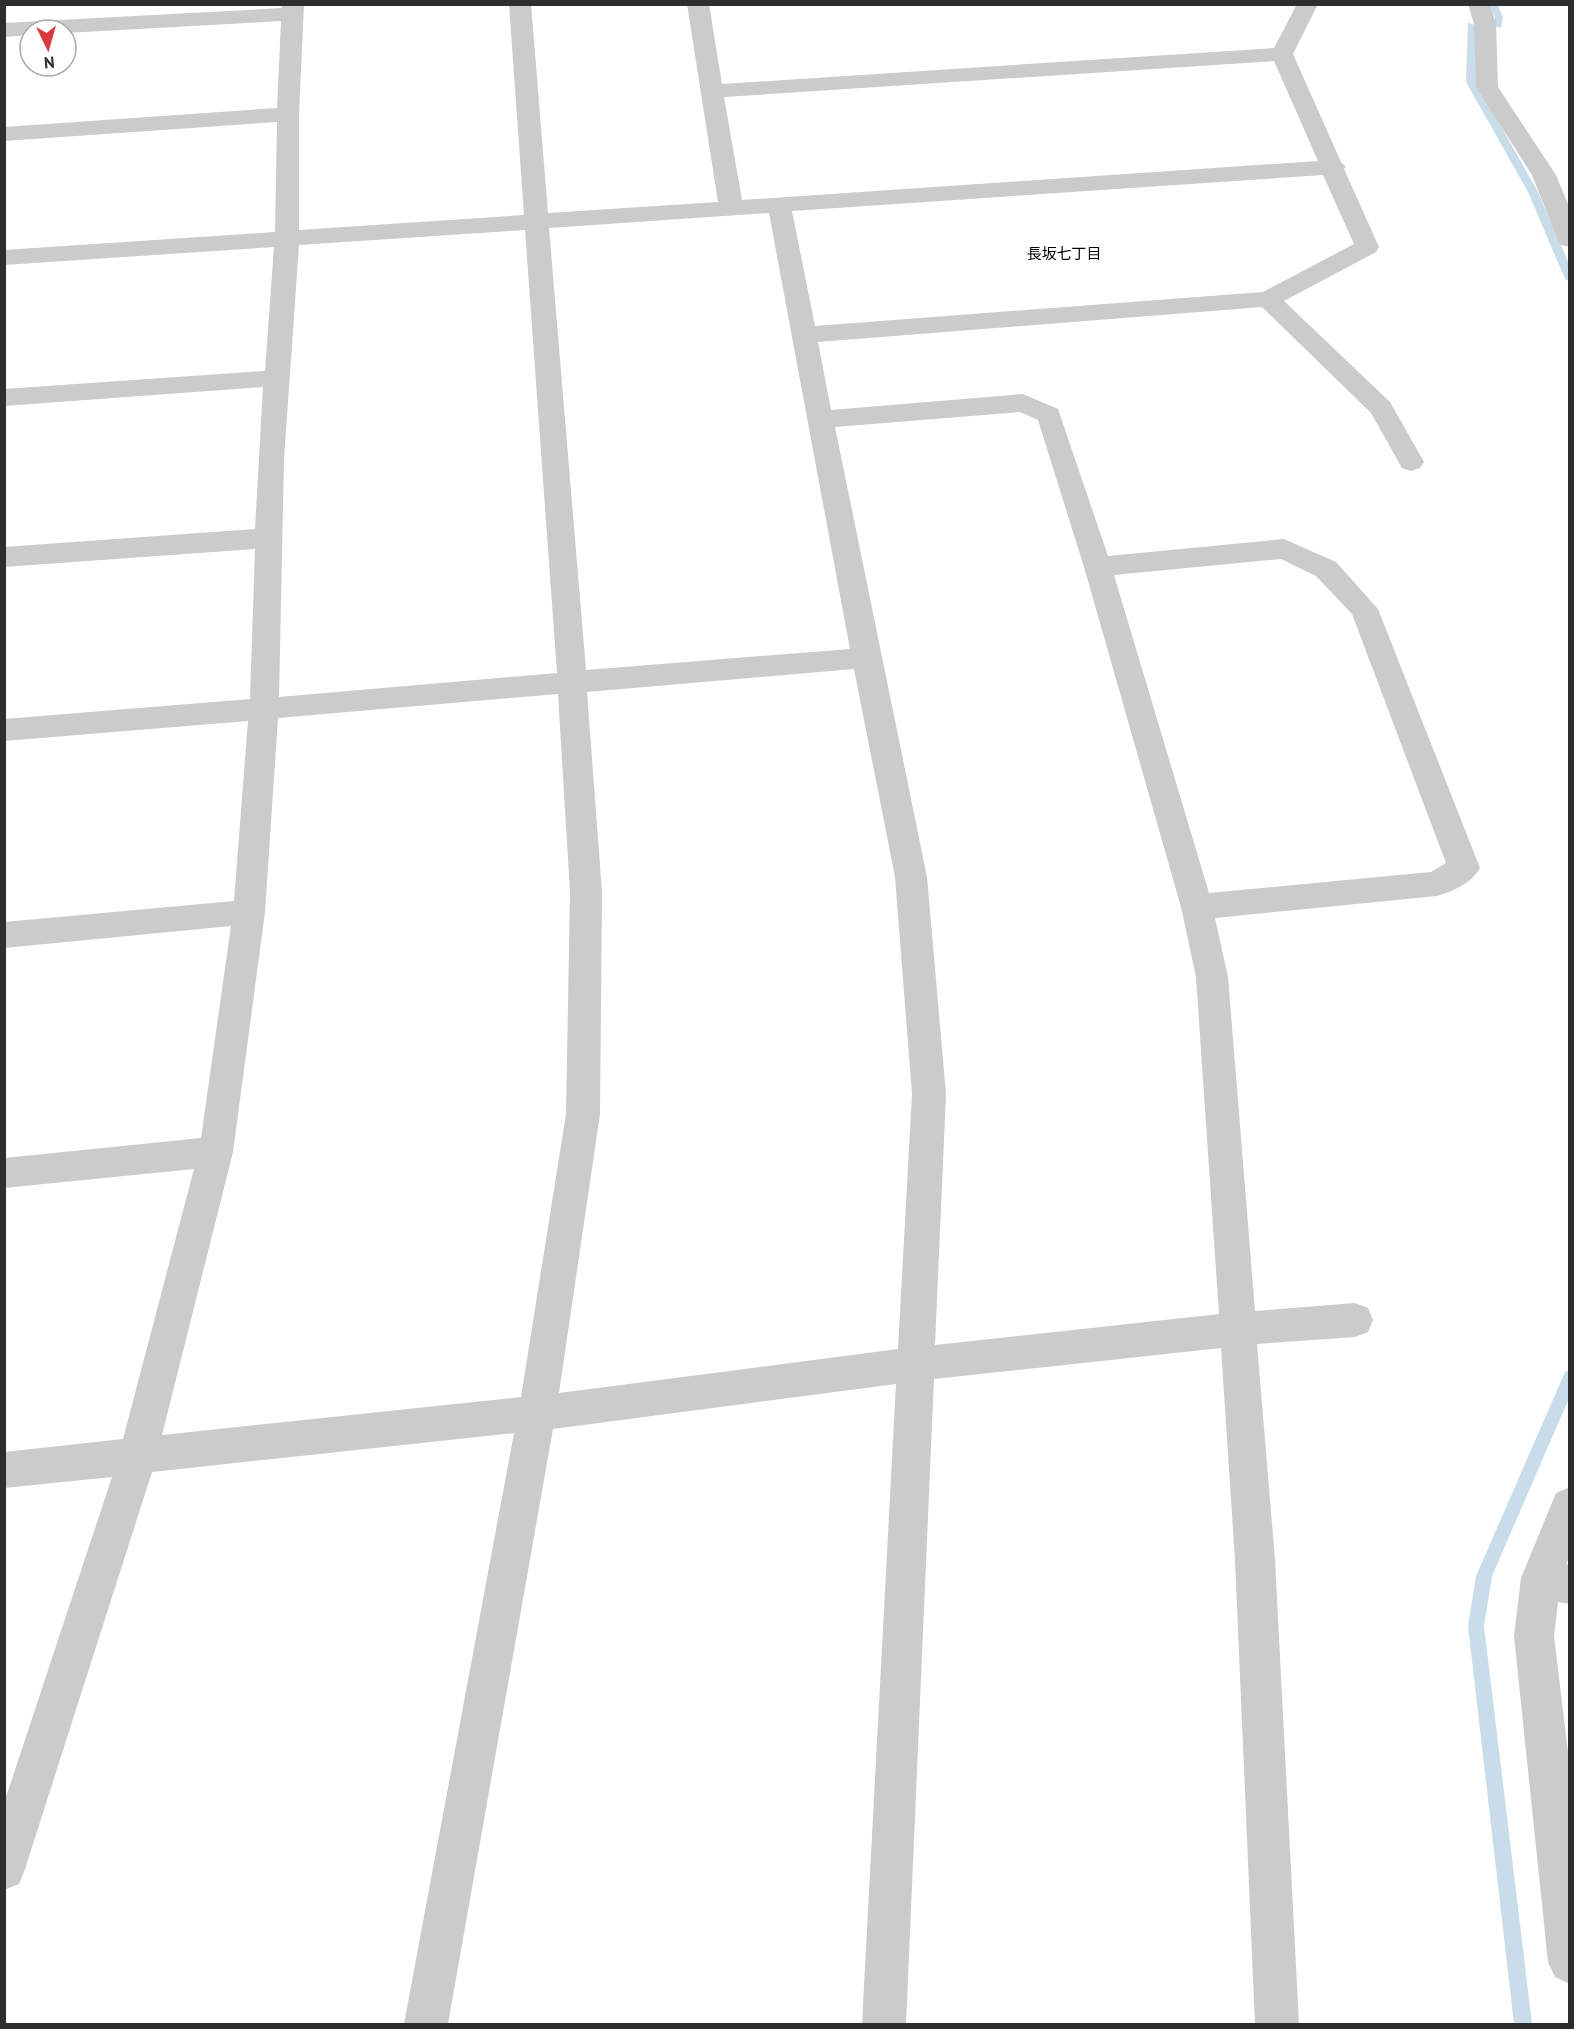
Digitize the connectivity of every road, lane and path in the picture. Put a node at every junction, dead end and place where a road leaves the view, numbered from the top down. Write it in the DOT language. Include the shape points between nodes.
graph roads {
  1 [pos="520,4"];
  2 [pos="698,4"];
  3 [pos="1308,4"];
  4 [pos="1479,4"];
  5 [pos="293,9"];
  6 [pos="4,30"];
  7 [pos="1282,54"];
  8 [pos="712,91"];
  9 [pos="288,114"];
  10 [pos="4,134"];
  11 [pos="1334,167"];
  12 [pos="779,204"];
  13 [pos="731,207"];
  14 [pos="536,220"];
  15 [pos="287,240"];
  16 [pos="1569,240"];
  17 [pos="4,258"];
  18 [pos="1268,299"];
  19 [pos="804,335"];
  20 [pos="277,378"];
  21 [pos="4,398"];
  22 [pos="822,419"];
  23 [pos="1412,462"];
  24 [pos="269,538"];
  25 [pos="4,557"];
  26 [pos="1098,567"];
  27 [pos="866,658"];
  28 [pos="572,681"];
  29 [pos="264,710"];
  30 [pos="4,730"];
  31 [pos="1197,908"];
  32 [pos="249,912"];
  33 [pos="4,935"];
  34 [pos="216,1152"];
  35 [pos="4,1173"];
  36 [pos="1355,1320"];
  37 [pos="1238,1329"];
  38 [pos="916,1364"];
  39 [pos="537,1413"];
  40 [pos="138,1456"];
  41 [pos="4,1470"];
  42 [pos="1569,1506"];
  43 [pos="1555,1582"];
  44 [pos="14,1813"];
  45 [pos="4,1869"];
  46 [pos="1569,1962"];
  47 [pos="426,2025"];
  48 [pos="884,2025"];
  49 [pos="1277,2025"];
  1 -- 14 [label="street"];
  2 -- 8 [label="street"];
  3 -- 7 [label="street"];
  4 -- 16 [label="street" via="1485,24 1487,87 1544,175"];
  5 -- 6 [label="street"];
  5 -- 9 [label="street"];
  7 -- 8 [label="street"];
  7 -- 11 [label="street"];
  8 -- 13 [label="street"];
  9 -- 10 [label="street"];
  9 -- 15 [label="street"];
  11 -- 12 [label="street"];
  11 -- 18 [label="street" via="1367,247"];
  12 -- 13 [label="street"];
  12 -- 19 [label="street"];
  13 -- 14 [label="street"];
  14 -- 15 [label="street"];
  14 -- 28 [label="street"];
  15 -- 17 [label="street"];
  15 -- 20 [label="street"];
  18 -- 19 [label="street"];
  18 -- 23 [label="street" via="1381,408"];
  19 -- 22 [label="street"];
  20 -- 21 [label="street"];
  20 -- 24 [label="street"];
  22 -- 26 [label="street" via="1023,403 1049,415"];
  22 -- 27 [label="street"];
  24 -- 25 [label="street"];
  24 -- 29 [label="street"];
  26 -- 31 [label="street"];
  26 -- 31 [label="street" via="1284,549 1326,569 1364,609 1464,868 1437,884"];
  27 -- 28 [label="street"];
  27 -- 38 [label="street" via="911,877 929,1094"];
  28 -- 29 [label="street"];
  28 -- 39 [label="street" via="585,892 583,1114"];
  29 -- 30 [label="street"];
  29 -- 32 [label="street"];
  31 -- 37 [label="street" via="1212,977"];
  32 -- 33 [label="street"];
  32 -- 34 [label="street"];
  34 -- 35 [label="street"];
  34 -- 40 [label="street"];
  36 -- 37 [label="street"];
  37 -- 38 [label="street"];
  37 -- 49 [label="street" via="1255,1560"];
  38 -- 39 [label="street"];
  38 -- 48 [label="street"];
  39 -- 40 [label="street"];
  39 -- 47 [label="street"];
  40 -- 41 [label="street"];
  40 -- 44 [label="street"];
  42 -- 43 [label="street"];
  43 -- 46 [label="street" via="1534,1636"];
  44 -- 45 [label="street"];
}
